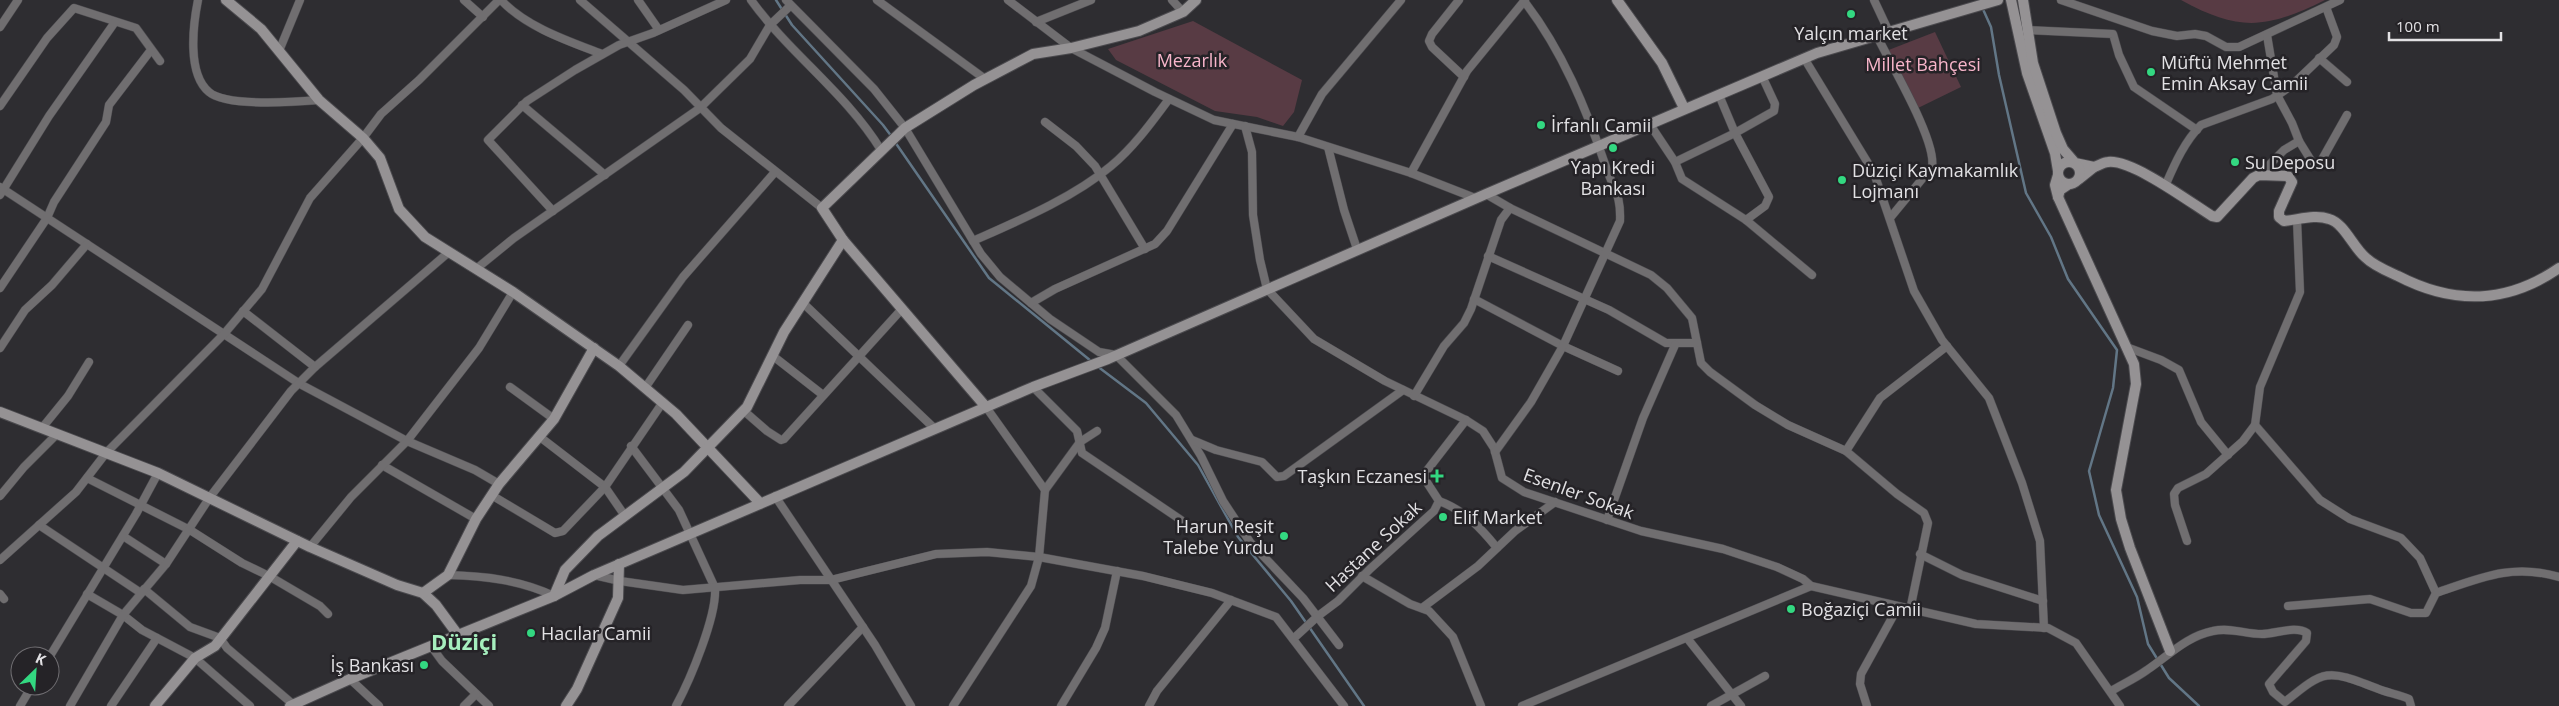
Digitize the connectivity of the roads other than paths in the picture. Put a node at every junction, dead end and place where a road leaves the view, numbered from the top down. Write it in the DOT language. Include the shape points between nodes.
graph roads {
  1 [pos="18,0"];
  2 [pos="198,0"];
  3 [pos="227,0"];
  4 [pos="300,0"];
  5 [pos="464,0"];
  6 [pos="500,0"];
  7 [pos="580,0"];
  8 [pos="638,0"];
  9 [pos="726,0"];
  10 [pos="751,0"];
  11 [pos="877,0"];
  12 [pos="1008,0"];
  13 [pos="1092,0"];
  14 [pos="1172,0"];
  15 [pos="1196,0"];
  16 [pos="1401,0"];
  17 [pos="1459,0"];
  18 [pos="1618,0"];
  19 [pos="1874,0"];
  20 [pos="1997,0"];
  21 [pos="2010,0"];
  22 [pos="2023,0"];
  23 [pos="2061,0"];
  24 [pos="2340,0"];
  25 [pos="1525,1"];
  26 [pos="788,5"];
  27 [pos="2326,8"];
  28 [pos="1184,12"];
  29 [pos="483,17"];
  30 [pos="115,22"];
  31 [pos="1036,22"];
  32 [pos="772,23"];
  33 [pos="0,27"];
  34 [pos="658,30"];
  35 [pos="2027,30"];
  36 [pos="1889,32"];
  37 [pos="2267,35"];
  38 [pos="1876,36"];
  39 [pos="627,43"];
  40 [pos="1071,48"];
  41 [pos="151,50"];
  42 [pos="279,51"];
  43 [pos="602,54"];
  44 [pos="1804,58"];
  45 [pos="2319,58"];
  46 [pos="160,62"];
  47 [pos="1464,76"];
  48 [pos="1762,76"];
  49 [pos="985,79"];
  50 [pos="2347,82"];
  51 [pos="1719,95"];
  52 [pos="2277,95"];
  53 [pos="1169,99"];
  54 [pos="318,100"];
  55 [pos="522,105"];
  56 [pos="0,106"];
  57 [pos="700,108"];
  58 [pos="1684,108"];
  59 [pos="2347,115"];
  60 [pos="1045,122"];
  61 [pos="1649,123"];
  62 [pos="1233,124"];
  63 [pos="1244,126"];
  64 [pos="903,130"];
  65 [pos="2197,130"];
  66 [pos="1735,133"];
  67 [pos="1298,137"];
  68 [pos="363,138"];
  69 [pos="2299,141"];
  70 [pos="1598,145"];
  71 [pos="1328,147"];
  72 [pos="883,148"];
  73 [pos="1675,162"];
  74 [pos="2075,163"];
  75 [pos="2094,167"];
  76 [pos="775,172"];
  77 [pos="1411,173"];
  78 [pos="2058,173"];
  79 [pos="1100,174"];
  80 [pos="606,175"];
  81 [pos="2259,175"];
  82 [pos="2078,179"];
  83 [pos="2069,184"];
  84 [pos="2166,184"];
  85 [pos="1,190"];
  86 [pos="1486,194"];
  87 [pos="2058,197"];
  88 [pos="1475,198"];
  89 [pos="822,208"];
  90 [pos="1510,208"];
  91 [pos="553,211"];
  92 [pos="48,218"];
  93 [pos="1890,218"];
  94 [pos="1746,220"];
  95 [pos="2297,220"];
  96 [pos="843,240"];
  97 [pos="973,242"];
  98 [pos="87,244"];
  99 [pos="1145,249"];
  100 [pos="1357,249"];
  101 [pos="449,252"];
  102 [pos="1605,252"];
  103 [pos="1488,256"];
  104 [pos="2559,268"];
  105 [pos="476,269"];
  106 [pos="1812,275"];
  107 [pos="0,288"];
  108 [pos="1267,289"];
  109 [pos="513,292"];
  110 [pos="1474,299"];
  111 [pos="1584,299"];
  112 [pos="803,303"];
  113 [pos="1031,303"];
  114 [pos="243,310"];
  115 [pos="901,310"];
  116 [pos="688,324"];
  117 [pos="224,334"];
  118 [pos="1697,343"];
  119 [pos="1674,345"];
  120 [pos="1563,346"];
  121 [pos="1947,346"];
  122 [pos="0,348"];
  123 [pos="594,348"];
  124 [pos="2129,348"];
  125 [pos="858,355"];
  126 [pos="772,356"];
  127 [pos="1112,357"];
  128 [pos="89,362"];
  129 [pos="619,366"];
  130 [pos="315,367"];
  131 [pos="1618,371"];
  132 [pos="300,384"];
  133 [pos="1034,386"];
  134 [pos="510,387"];
  135 [pos="645,388"];
  136 [pos="1403,390"];
  137 [pos="823,395"];
  138 [pos="1414,396"];
  139 [pos="663,402"];
  140 [pos="986,408"];
  141 [pos="744,411"];
  142 [pos="0,412"];
  143 [pos="554,419"];
  144 [pos="1466,420"];
  145 [pos="2255,425"];
  146 [pos="42,428"];
  147 [pos="935,429"];
  148 [pos="1097,431"];
  149 [pos="57,434"];
  150 [pos="540,437"];
  151 [pos="1192,440"];
  152 [pos="407,441"];
  153 [pos="1080,442"];
  154 [pos="631,446"];
  155 [pos="709,448"];
  156 [pos="1846,451"];
  157 [pos="1496,452"];
  158 [pos="106,453"];
  159 [pos="2228,455"];
  160 [pos="382,465"];
  161 [pos="158,473"];
  162 [pos="87,478"];
  163 [pos="499,484"];
  164 [pos="605,487"];
  165 [pos="663,487"];
  166 [pos="1045,490"];
  167 [pos="0,496"];
  168 [pos="492,496"];
  169 [pos="776,496"];
  170 [pos="210,497"];
  171 [pos="1439,501"];
  172 [pos="1555,502"];
  173 [pos="760,503"];
  174 [pos="141,506"];
  175 [pos="625,516"];
  176 [pos="476,518"];
  177 [pos="1181,520"];
  178 [pos="1607,520"];
  179 [pos="39,525"];
  180 [pos="190,530"];
  181 [pos="690,535"];
  182 [pos="123,536"];
  183 [pos="297,541"];
  184 [pos="2187,541"];
  185 [pos="310,547"];
  186 [pos="1497,548"];
  187 [pos="1920,554"];
  188 [pos="1039,557"];
  189 [pos="0,560"];
  190 [pos="166,564"];
  191 [pos="619,564"];
  192 [pos="103,568"];
  193 [pos="1117,571"];
  194 [pos="448,575"];
  195 [pos="594,575"];
  196 [pos="269,576"];
  197 [pos="1362,576"];
  198 [pos="2559,577"];
  199 [pos="831,580"];
  200 [pos="620,581"];
  201 [pos="1811,586"];
  202 [pos="715,588"];
  203 [pos="142,592"];
  204 [pos="423,593"];
  205 [pos="2436,593"];
  206 [pos="87,594"];
  207 [pos="554,596"];
  208 [pos="1231,600"];
  209 [pos="2043,601"];
  210 [pos="2288,606"];
  211 [pos="1898,607"];
  212 [pos="1422,608"];
  213 [pos="1910,610"];
  214 [pos="328,614"];
  215 [pos="123,615"];
  216 [pos="1318,616"];
  217 [pos="863,627"];
  218 [pos="2044,628"];
  219 [pos="458,635"];
  220 [pos="158,638"];
  221 [pos="220,638"];
  222 [pos="1686,638"];
  223 [pos="1293,639"];
  224 [pos="1339,644"];
  225 [pos="56,646"];
  226 [pos="431,646"];
  227 [pos="2167,654"];
  228 [pos="195,658"];
  229 [pos="1765,676"];
  230 [pos="350,678"];
  231 [pos="2111,691"];
  232 [pos="476,694"];
  233 [pos="1732,695"];
  234 [pos="293,705"];
  235 [pos="70,706"];
  236 [pos="111,706"];
  237 [pos="155,706"];
  238 [pos="250,706"];
  239 [pos="380,706"];
  240 [pos="464,706"];
  241 [pos="489,706"];
  242 [pos="566,706"];
  243 [pos="676,706"];
  244 [pos="788,706"];
  245 [pos="911,706"];
  246 [pos="953,706"];
  247 [pos="1061,706"];
  248 [pos="1149,706"];
  249 [pos="1344,706"];
  250 [pos="1481,706"];
  251 [pos="1524,706"];
  252 [pos="1711,706"];
  253 [pos="1741,706"];
  254 [pos="1867,706"];
  255 [pos="2120,706"];
  256 [pos="2411,706"];
  1 -- 33 [label="street"];
  2 -- 54 [label="street" via="192,31 195,58 202,85 209,93 219,99 282,103"];
  3 -- 42 [label="street" via="261,28"];
  4 -- 42 [label="street"];
  5 -- 29 [label="street"];
  6 -- 29 [label="street"];
  6 -- 43 [label="street" via="530,22"];
  7 -- 39 [label="street"];
  8 -- 34 [label="street"];
  9 -- 34 [label="street"];
  10 -- 32 [label="street"];
  11 -- 49 [label="street"];
  12 -- 31 [label="street"];
  13 -- 31 [label="street"];
  14 -- 28 [label="street"];
  15 -- 28 [label="street"];
  16 -- 67 [label="street" via="1322,94"];
  17 -- 47 [label="street" via="1429,41 1432,48"];
  18 -- 58 [label="street" via="1662,63"];
  19 -- 36 [label="street"];
  20 -- 36 [label="street"];
  21 -- 78 [label="street" via="2027,73 2055,153"];
  22 -- 35 [label="street"];
  23 -- 37 [label="street" via="2152,31 2177,36 2206,36 2226,47 2239,47"];
  24 -- 27 [label="street"];
  25 -- 47 [label="street"];
  25 -- 70 [label="street" via="1546,29"];
  26 -- 32 [label="street"];
  26 -- 64 [label="street" via="874,89"];
  27 -- 37 [label="street"];
  27 -- 45 [label="street" via="2337,37"];
  28 -- 40 [label="street" via="1139,31"];
  29 -- 68 [label="street" via="381,114"];
  30 -- 41 [label="street" via="136,28"];
  30 -- 56 [label="street" via="74,8 47,38"];
  30 -- 85 [label="street"];
  31 -- 40 [label="street"];
  32 -- 57 [label="street" via="750,59"];
  32 -- 72 [label="street"];
  34 -- 39 [label="street"];
  35 -- 65 [label="street" via="2113,34 2134,87"];
  35 -- 74 [label="street" via="2032,63 2056,134"];
  36 -- 38 [label="street"];
  37 -- 52 [label="street"];
  38 -- 44 [label="street"];
  38 -- 93 [label="street" via="1926,134 1934,157 1932,167"];
  39 -- 43 [label="street"];
  39 -- 57 [label="street" via="684,90"];
  40 -- 49 [label="street" via="1033,54"];
  40 -- 53 [label="street"];
  41 -- 46 [label="street"];
  41 -- 92 [label="street" via="110,105 106,122 54,202"];
  42 -- 54 [label="street"];
  43 -- 55 [label="street"];
  44 -- 48 [label="street"];
  44 -- 93 [label="street" via="1874,173"];
  45 -- 50 [label="street"];
  45 -- 52 [label="street" via="2291,86"];
  47 -- 77 [label="street"];
  48 -- 51 [label="street"];
  48 -- 66 [label="street" via="1775,104 1774,111"];
  49 -- 64 [label="street"];
  51 -- 58 [label="street"];
  51 -- 66 [label="street"];
  52 -- 65 [label="street" via="2202,125"];
  52 -- 69 [label="street"];
  53 -- 62 [label="street" via="1214,120"];
  53 -- 79 [label="street" via="1112,166"];
  54 -- 68 [label="street"];
  55 -- 80 [label="street"];
  55 -- 91 [label="street" via="488,140"];
  57 -- 76 [label="street"];
  57 -- 80 [label="street"];
  58 -- 61 [label="street"];
  59 -- 69 [label="street" via="2320,163 2312,162"];
  60 -- 79 [label="street" via="1076,146"];
  61 -- 70 [label="street"];
  61 -- 73 [label="street"];
  62 -- 63 [label="street"];
  62 -- 99 [label="street" via="1167,231"];
  63 -- 67 [label="street"];
  63 -- 108 [label="street" via="1252,152 1253,215"];
  64 -- 72 [label="street"];
  64 -- 97 [label="street"];
  65 -- 84 [label="street" via="2174,163"];
  66 -- 73 [label="street"];
  66 -- 94 [label="street" via="1769,197 1765,206"];
  67 -- 71 [label="street"];
  68 -- 101 [label="street" via="380,158 399,209 425,237"];
  68 -- 114 [label="street" via="310,198 262,289"];
  69 -- 81 [label="street" via="2284,150"];
  70 -- 86 [label="street"];
  70 -- 102 [label="street" via="1621,201 1620,222"];
  71 -- 77 [label="street"];
  71 -- 100 [label="street"];
  72 -- 89 [label="street"];
  73 -- 94 [label="street" via="1682,179"];
  74 -- 75 [label="street"];
  74 -- 78 [label="street" via="2064,162"];
  74 -- 82 [label="street" via="2080,169"];
  75 -- 82 [label="street"];
  75 -- 84 [label="street" via="2108,162 2120,163"];
  76 -- 89 [label="street"];
  76 -- 129 [label="street" via="683,277"];
  77 -- 88 [label="street"];
  78 -- 83 [label="street" via="2062,181"];
  78 -- 87 [label="street" via="2055,185"];
  79 -- 97 [label="street" via="1020,220"];
  79 -- 99 [label="street"];
  80 -- 91 [label="street"];
  81 -- 84 [label="street" via="2234,196 2217,217"];
  81 -- 95 [label="street" via="2291,178 2279,217 2284,221"];
  82 -- 83 [label="street"];
  83 -- 87 [label="street" via="2060,190"];
  85 -- 92 [label="street"];
  86 -- 88 [label="street"];
  86 -- 90 [label="street"];
  87 -- 124 [label="street"];
  88 -- 100 [label="street"];
  89 -- 96 [label="street"];
  90 -- 102 [label="street"];
  90 -- 103 [label="street" via="1501,220"];
  91 -- 105 [label="street"];
  92 -- 98 [label="street"];
  92 -- 107 [label="street"];
  93 -- 121 [label="street" via="1914,291"];
  94 -- 106 [label="street"];
  95 -- 104 [label="street" via="2331,219 2365,258 2433,292 2472,298 2500,295 2540,281"];
  95 -- 145 [label="street" via="2300,292 2260,387"];
  96 -- 112 [label="street"];
  96 -- 115 [label="street"];
  97 -- 113 [label="street" via="1000,276"];
  98 -- 117 [label="street"];
  98 -- 122 [label="street" via="52,285 25,310"];
  99 -- 113 [label="street" via="1055,288"];
  100 -- 108 [label="street"];
  101 -- 105 [label="street"];
  101 -- 130 [label="street"];
  102 -- 111 [label="street"];
  102 -- 118 [label="street" via="1650,275 1667,288 1692,318"];
  103 -- 110 [label="street"];
  103 -- 111 [label="street"];
  105 -- 109 [label="street"];
  108 -- 127 [label="street"];
  108 -- 136 [label="street, Esenler Sokak" via="1314,339"];
  109 -- 123 [label="street"];
  109 -- 152 [label="street" via="479,348"];
  110 -- 120 [label="street"];
  110 -- 138 [label="street" via="1464,322 1444,346"];
  111 -- 119 [label="street"];
  111 -- 120 [label="street"];
  112 -- 125 [label="street"];
  112 -- 126 [label="street"];
  113 -- 127 [label="street" via="1099,352"];
  114 -- 117 [label="street"];
  114 -- 130 [label="street"];
  115 -- 125 [label="street"];
  115 -- 140 [label="street"];
  116 -- 135 [label="street"];
  117 -- 132 [label="street"];
  117 -- 158 [label="street"];
  118 -- 119 [label="street"];
  118 -- 156 [label="street" via="1701,363 1755,406"];
  119 -- 178 [label="street" via="1643,418"];
  120 -- 131 [label="street"];
  120 -- 157 [label="street" via="1531,402"];
  121 -- 156 [label="street" via="1880,398"];
  121 -- 209 [label="street" via="1989,398 2022,483 2040,541"];
  123 -- 129 [label="street"];
  123 -- 143 [label="street"];
  124 -- 159 [label="street" via="2179,370 2201,422"];
  124 -- 227 [label="street" via="2136,384 2116,490 2117,504"];
  125 -- 137 [label="street"];
  125 -- 147 [label="street"];
  126 -- 137 [label="street"];
  126 -- 141 [label="street"];
  127 -- 133 [label="street"];
  127 -- 151 [label="street" via="1176,415"];
  128 -- 146 [label="street" via="68,396"];
  129 -- 135 [label="street"];
  130 -- 132 [label="street"];
  132 -- 152 [label="street"];
  132 -- 170 [label="street" via="291,391"];
  133 -- 140 [label="street"];
  133 -- 153 [label="street" via="1077,431"];
  134 -- 143 [label="street"];
  135 -- 139 [label="street"];
  136 -- 138 [label="street, Esenler Sokak"];
  136 -- 151 [label="street" via="1284,476 1277,477 1262,462"];
  137 -- 141 [label="street" via="781,440"];
  138 -- 144 [label="street, Esenler Sokak"];
  139 -- 154 [label="street"];
  139 -- 155 [label="street"];
  140 -- 147 [label="street"];
  140 -- 166 [label="street"];
  141 -- 155 [label="street"];
  142 -- 146 [label="street"];
  143 -- 150 [label="street"];
  144 -- 157 [label="street, Esenler Sokak" via="1482,431"];
  144 -- 171 [label="street, Hastane Sokak" via="1425,473 1426,482"];
  145 -- 159 [label="street"];
  145 -- 205 [label="street" via="2320,500 2350,519 2401,538 2420,558"];
  146 -- 149 [label="street"];
  147 -- 169 [label="street"];
  148 -- 153 [label="street"];
  149 -- 158 [label="street"];
  149 -- 167 [label="street"];
  150 -- 163 [label="street"];
  150 -- 164 [label="street"];
  151 -- 216 [label="street" via="1223,502 1250,542"];
  152 -- 160 [label="street"];
  152 -- 163 [label="street" via="475,470"];
  153 -- 166 [label="street"];
  153 -- 177 [label="street" via="1082,453"];
  154 -- 164 [label="street"];
  154 -- 165 [label="street"];
  155 -- 165 [label="street"];
  155 -- 173 [label="street"];
  156 -- 187 [label="street" via="1924,513 1928,523"];
  157 -- 172 [label="street, Esenler Sokak" via="1502,478 1524,492"];
  158 -- 161 [label="street"];
  158 -- 162 [label="street"];
  159 -- 184 [label="street" via="2206,474 2178,488 2174,494"];
  160 -- 176 [label="street"];
  160 -- 185 [label="street" via="351,496"];
  161 -- 170 [label="street"];
  161 -- 174 [label="street"];
  162 -- 174 [label="street"];
  162 -- 179 [label="street"];
  163 -- 168 [label="street"];
  164 -- 168 [label="street" via="563,531 555,533"];
  164 -- 175 [label="street"];
  165 -- 175 [label="street"];
  165 -- 181 [label="street" via="679,510"];
  166 -- 188 [label="street"];
  168 -- 176 [label="street"];
  169 -- 173 [label="street"];
  169 -- 199 [label="street"];
  170 -- 180 [label="street"];
  170 -- 183 [label="street"];
  171 -- 186 [label="street" via="1457,507"];
  171 -- 197 [label="street, Hastane Sokak" via="1434,511"];
  172 -- 178 [label="street, Esenler Sokak"];
  172 -- 186 [label="street"];
  173 -- 181 [label="street"];
  174 -- 180 [label="street"];
  174 -- 182 [label="street"];
  175 -- 207 [label="street" via="598,536 565,570"];
  176 -- 194 [label="street"];
  178 -- 201 [label="street, Esenler Sokak" via="1641,532 1723,549 1777,567"];
  179 -- 189 [label="street"];
  179 -- 192 [label="street"];
  180 -- 190 [label="street"];
  180 -- 196 [label="street"];
  181 -- 191 [label="street"];
  181 -- 202 [label="street"];
  182 -- 190 [label="street"];
  182 -- 192 [label="street"];
  183 -- 185 [label="street"];
  183 -- 196 [label="street"];
  185 -- 204 [label="street"];
  186 -- 212 [label="street"];
  187 -- 209 [label="street" via="1962,575"];
  187 -- 213 [label="street"];
  188 -- 193 [label="street"];
  188 -- 199 [label="street" via="987,552 936,554"];
  188 -- 246 [label="street" via="1031,586"];
  190 -- 203 [label="street"];
  191 -- 195 [label="street"];
  191 -- 200 [label="street"];
  192 -- 203 [label="street"];
  192 -- 206 [label="street"];
  193 -- 208 [label="street"];
  193 -- 247 [label="street" via="1105,628"];
  194 -- 204 [label="street"];
  194 -- 207 [label="street" via="488,576 535,587"];
  195 -- 200 [label="street"];
  195 -- 207 [label="street"];
  196 -- 214 [label="street"];
  196 -- 221 [label="street"];
  197 -- 212 [label="street"];
  197 -- 216 [label="street, Hastane Sokak"];
  198 -- 205 [label="street" via="2521,570 2486,576"];
  199 -- 202 [label="street"];
  199 -- 217 [label="street"];
  200 -- 202 [label="street" via="683,590"];
  200 -- 242 [label="street" via="618,598"];
  201 -- 211 [label="street"];
  201 -- 222 [label="street"];
  202 -- 243 [label="street" via="716,599 710,622"];
  203 -- 215 [label="street"];
  203 -- 221 [label="street" via="190,626"];
  204 -- 219 [label="street"];
  205 -- 210 [label="street" via="2426,613 2411,613 2370,599"];
  206 -- 215 [label="street"];
  206 -- 225 [label="street"];
  207 -- 219 [label="street"];
  208 -- 223 [label="street" via="1276,617"];
  208 -- 248 [label="street"];
  209 -- 218 [label="street"];
  211 -- 213 [label="street"];
  211 -- 254 [label="street" via="1861,674 1860,684"];
  212 -- 250 [label="street" via="1429,611 1453,637"];
  213 -- 218 [label="street" via="1976,624"];
  215 -- 220 [label="street"];
  215 -- 235 [label="street"];
  216 -- 223 [label="street, Hastane Sokak"];
  216 -- 224 [label="street"];
  217 -- 244 [label="street"];
  217 -- 245 [label="street"];
  218 -- 231 [label="street" via="2076,643"];
  219 -- 226 [label="street"];
  220 -- 228 [label="street"];
  220 -- 236 [label="street"];
  221 -- 228 [label="street" via="215,646"];
  221 -- 234 [label="street" via="227,648"];
  222 -- 233 [label="street"];
  222 -- 251 [label="street"];
  223 -- 249 [label="street"];
  226 -- 230 [label="street"];
  226 -- 232 [label="street"];
  227 -- 231 [label="street"];
  227 -- 256 [label="street" via="2213,630 2261,634 2303,630 2307,633 2306,641 2269,684 2272,692 2285,702 2311,680 2331,674 2401,695 2409,700"];
  228 -- 237 [label="street"];
  228 -- 238 [label="street"];
  229 -- 233 [label="street"];
  230 -- 234 [label="street"];
  230 -- 239 [label="street"];
  231 -- 255 [label="street"];
  232 -- 240 [label="street"];
  232 -- 241 [label="street"];
  233 -- 252 [label="street"];
  233 -- 253 [label="street"];
}
